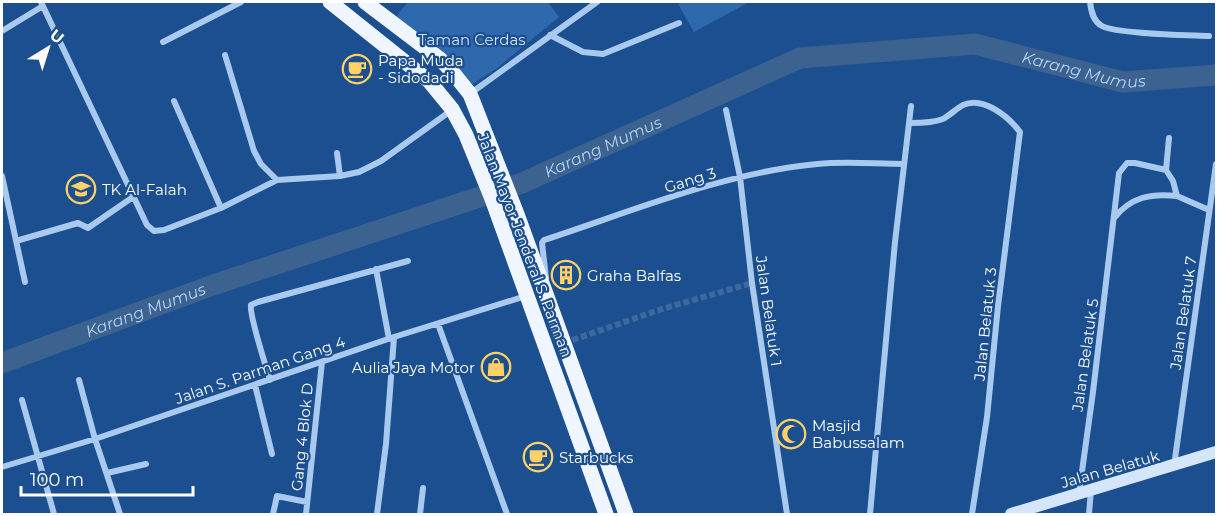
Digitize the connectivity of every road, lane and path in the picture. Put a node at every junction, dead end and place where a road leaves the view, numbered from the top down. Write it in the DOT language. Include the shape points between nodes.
graph roads {
  1 [pos="241,2"];
  2 [pos="330,2"];
  3 [pos="365,2"];
  4 [pos="597,2"];
  5 [pos="1090,2"];
  6 [pos="42,4"];
  7 [pos="679,23"];
  8 [pos="2,31"];
  9 [pos="550,35"];
  10 [pos="1209,36"];
  11 [pos="418,41"];
  12 [pos="163,42"];
  13 [pos="225,54"];
  14 [pos="404,60"];
  15 [pos="476,90"];
  16 [pos="174,101"];
  17 [pos="911,106"];
  18 [pos="452,109"];
  19 [pos="726,110"];
  20 [pos="910,123"];
  21 [pos="1169,138"];
  22 [pos="337,153"];
  23 [pos="904,164"];
  24 [pos="1216,164"];
  25 [pos="1166,170"];
  26 [pos="2,176"];
  27 [pos="340,176"];
  28 [pos="740,177"];
  29 [pos="277,180"];
  30 [pos="133,196"];
  31 [pos="1177,196"];
  32 [pos="221,208"];
  33 [pos="1209,210"];
  34 [pos="1114,219"];
  35 [pos="16,241"];
  36 [pos="408,261"];
  37 [pos="376,269"];
  38 [pos="25,282"];
  39 [pos="526,296"];
  40 [pos="547,297"];
  41 [pos="438,324"];
  42 [pos="391,338"];
  43 [pos="322,362"];
  44 [pos="79,380"];
  45 [pos="270,380"];
  46 [pos="255,385"];
  47 [pos="22,400"];
  48 [pos="95,438"];
  49 [pos="1216,452"];
  50 [pos="272,454"];
  51 [pos="38,456"];
  52 [pos="146,464"];
  53 [pos="1174,466"];
  54 [pos="2,467"];
  55 [pos="106,473"];
  56 [pos="423,488"];
  57 [pos="1085,492"];
  58 [pos="307,502"];
  59 [pos="54,514"];
  60 [pos="120,514"];
  61 [pos="273,514"];
  62 [pos="306,514"];
  63 [pos="377,514"];
  64 [pos="420,514"];
  65 [pos="507,514"];
  66 [pos="606,514"];
  67 [pos="626,514"];
  68 [pos="787,514"];
  69 [pos="870,514"];
  70 [pos="972,514"];
  71 [pos="1011,514"];
  72 [pos="1089,514"];
  1 -- 12 [label="street"];
  2 -- 14 [label="main road, Jalan Mayor Jenderal S. Parman"];
  3 -- 11 [label="main road, Jalan Mayor Jenderal S. Parman"];
  4 -- 9 [label="street"];
  5 -- 10 [label="street" via="1095,21 1104,27"];
  6 -- 8 [label="street"];
  6 -- 30 [label="street"];
  7 -- 9 [label="street" via="603,54 583,52"];
  9 -- 15 [label="street"];
  11 -- 14 [label="main road"];
  11 -- 15 [label="main road, Jalan Mayor Jenderal S. Parman"];
  13 -- 29 [label="street" via="254,151"];
  14 -- 18 [label="main road, Jalan Mayor Jenderal S. Parman" via="429,81"];
  15 -- 40 [label="main road, Jalan Mayor Jenderal S. Parman" via="498,167"];
  16 -- 32 [label="street"];
  17 -- 20 [label="street"];
  18 -- 27 [label="street" via="381,161"];
  18 -- 39 [label="main road, Jalan Mayor Jenderal S. Parman" via="482,176"];
  19 -- 28 [label="street, Jalan Belatuk 1"];
  20 -- 23 [label="street"];
  20 -- 70 [label="street, Jalan Belatuk 3" via="932,122 961,106 981,104 1008,120 1021,136"];
  21 -- 25 [label="street"];
  22 -- 27 [label="street"];
  23 -- 28 [label="street, Gang 3" via="817,164"];
  23 -- 69 [label="street"];
  24 -- 33 [label="street, Jalan Belatuk 7"];
  25 -- 31 [label="street"];
  25 -- 34 [label="street, Jalan Belatuk 5" via="1135,163 1122,167"];
  26 -- 35 [label="street"];
  27 -- 29 [label="street"];
  28 -- 40 [label="street, Gang 3" via="544,240"];
  28 -- 68 [label="street, Jalan Belatuk 1"];
  29 -- 32 [label="street"];
  30 -- 32 [label="street" via="154,231"];
  30 -- 35 [label="street" via="88,228 78,223"];
  31 -- 33 [label="street"];
  31 -- 34 [label="street" via="1150,195 1138,199"];
  33 -- 53 [label="street, Jalan Belatuk 7"];
  34 -- 57 [label="street, Jalan Belatuk 5"];
  35 -- 38 [label="street"];
  36 -- 37 [label="street"];
  37 -- 42 [label="street"];
  37 -- 45 [label="street" via="251,305"];
  39 -- 41 [label="street, Jalan S. Parman Gang 4"];
  39 -- 66 [label="main road, Jalan Mayor Jenderal S. Parman"];
  40 -- 67 [label="main road, Jalan Mayor Jenderal S. Parman"];
  41 -- 42 [label="street, Jalan S. Parman Gang 4"];
  41 -- 65 [label="street"];
  42 -- 43 [label="street, Jalan S. Parman Gang 4"];
  42 -- 63 [label="street" via="386,444"];
  43 -- 45 [label="street, Jalan S. Parman Gang 4"];
  43 -- 58 [label="street, Gang 4 Blok D"];
  44 -- 48 [label="street"];
  45 -- 46 [label="street, Jalan S. Parman Gang 4"];
  46 -- 48 [label="street, Jalan S. Parman Gang 4"];
  46 -- 50 [label="street"];
  47 -- 51 [label="street"];
  48 -- 51 [label="street, Jalan S. Parman Gang 4"];
  48 -- 55 [label="street"];
  49 -- 53 [label="street, Jalan Belatuk"];
  51 -- 54 [label="street, Jalan S. Parman Gang 4"];
  51 -- 59 [label="street"];
  52 -- 55 [label="street"];
  53 -- 57 [label="street, Jalan Belatuk"];
  55 -- 60 [label="street"];
  56 -- 64 [label="street"];
  57 -- 71 [label="street, Jalan Belatuk"];
  57 -- 72 [label="street, Jalan Belatuk 5"];
  58 -- 61 [label="street" via="277,496"];
  58 -- 62 [label="street, Gang 4 Blok D"];
}
